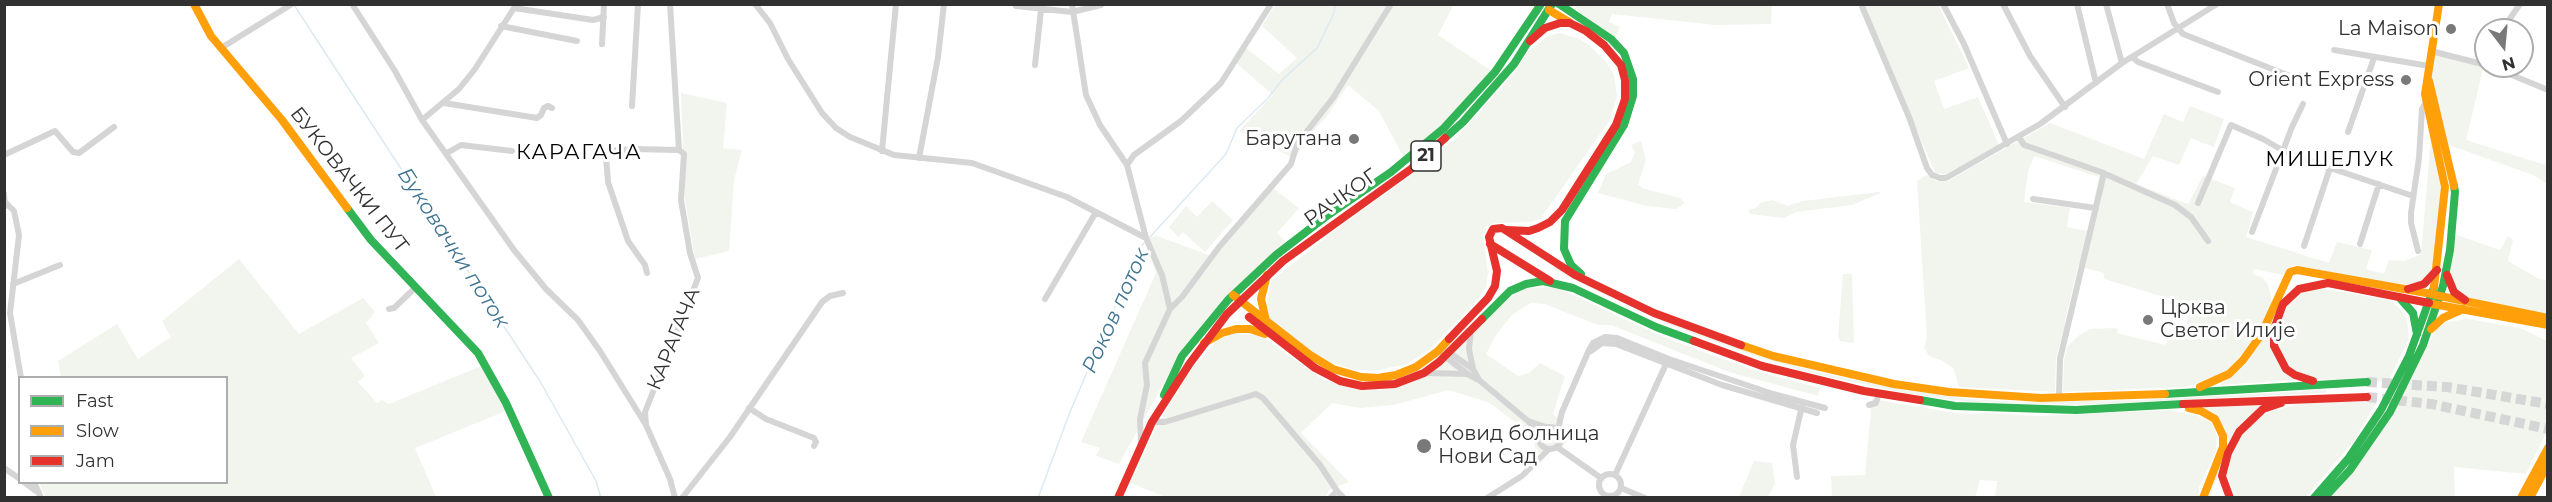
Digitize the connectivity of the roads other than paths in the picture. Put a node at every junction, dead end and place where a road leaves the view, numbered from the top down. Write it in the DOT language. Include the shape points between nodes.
graph roads {
  1 [pos="194,4"];
  2 [pos="352,4"];
  3 [pos="604,4"];
  4 [pos="638,4"];
  5 [pos="670,4"];
  6 [pos="755,4"];
  7 [pos="896,4"];
  8 [pos="944,4"];
  9 [pos="1072,4"];
  10 [pos="1271,4"];
  11 [pos="1391,4"];
  12 [pos="1541,4"];
  13 [pos="1559,4"];
  14 [pos="1572,4"];
  15 [pos="1861,4"];
  16 [pos="1943,4"];
  17 [pos="2003,4"];
  18 [pos="2077,4"];
  19 [pos="2106,4"];
  20 [pos="2168,4"];
  21 [pos="2217,4"];
  22 [pos="2439,4"];
  23 [pos="2520,4"];
  24 [pos="291,5"];
  25 [pos="1101,5"];
  26 [pos="1016,6"];
  27 [pos="1550,7"];
  28 [pos="1041,10"];
  29 [pos="1072,12"];
  30 [pos="1576,15"];
  31 [pos="604,17"];
  32 [pos="2510,18"];
  33 [pos="1570,23"];
  34 [pos="501,26"];
  35 [pos="2177,29"];
  36 [pos="577,40"];
  37 [pos="1530,41"];
  38 [pos="602,44"];
  39 [pos="221,48"];
  40 [pos="2334,50"];
  41 [pos="2432,51"];
  42 [pos="2132,57"];
  43 [pos="2374,58"];
  44 [pos="2474,60"];
  45 [pos="2122,63"];
  46 [pos="1035,65"];
  47 [pos="2428,70"];
  48 [pos="2290,76"];
  49 [pos="2521,78"];
  50 [pos="2096,84"];
  51 [pos="2547,90"];
  52 [pos="2218,92"];
  53 [pos="2426,102"];
  54 [pos="444,103"];
  55 [pos="2303,104"];
  56 [pos="632,106"];
  57 [pos="2065,107"];
  58 [pos="552,108"];
  59 [pos="422,120"];
  60 [pos="114,127"];
  61 [pos="2348,132"];
  62 [pos="2019,137"];
  63 [pos="2007,144"];
  64 [pos="679,150"];
  65 [pos="512,151"];
  66 [pos="882,151"];
  67 [pos="2282,151"];
  68 [pos="447,153"];
  69 [pos="4,155"];
  70 [pos="920,158"];
  71 [pos="1127,165"];
  72 [pos="2330,168"];
  73 [pos="2104,173"];
  74 [pos="2379,184"];
  75 [pos="4,194"];
  76 [pos="2413,196"];
  77 [pos="2033,199"];
  78 [pos="2198,203"];
  79 [pos="5,205"];
  80 [pos="2095,208"];
  81 [pos="1096,212"];
  82 [pos="1506,230"];
  83 [pos="2252,232"];
  84 [pos="1148,240"];
  85 [pos="2208,241"];
  86 [pos="1490,243"];
  87 [pos="2360,244"];
  88 [pos="2304,246"];
  89 [pos="2418,251"];
  90 [pos="60,265"];
  91 [pos="2441,270"];
  92 [pos="647,273"];
  93 [pos="1267,275"];
  94 [pos="1550,281"];
  95 [pos="1590,283"];
  96 [pos="13,284"];
  97 [pos="416,287"];
  98 [pos="843,293"];
  99 [pos="2401,293"];
  100 [pos="1045,299"];
  101 [pos="2434,299"];
  102 [pos="1234,300"];
  103 [pos="2465,306"];
  104 [pos="388,309"];
  105 [pos="1170,309"];
  106 [pos="2547,317"];
  107 [pos="2532,318"];
  108 [pos="1266,321"];
  109 [pos="2547,325"];
  110 [pos="1472,329"];
  111 [pos="2547,332"];
  112 [pos="2417,334"];
  113 [pos="2427,334"];
  114 [pos="1271,336"];
  115 [pos="1204,343"];
  116 [pos="1443,352"];
  117 [pos="1667,362"];
  118 [pos="1471,372"];
  119 [pos="1424,373"];
  120 [pos="21,376"];
  121 [pos="2367,382"];
  122 [pos="2332,383"];
  123 [pos="1879,393"];
  124 [pos="2175,393"];
  125 [pos="2055,397"];
  126 [pos="2367,397"];
  127 [pos="2305,398"];
  128 [pos="1869,405"];
  129 [pos="1802,406"];
  130 [pos="2162,406"];
  131 [pos="749,408"];
  132 [pos="1826,408"];
  133 [pos="1817,413"];
  134 [pos="1528,421"];
  135 [pos="1152,422"];
  136 [pos="646,425"];
  137 [pos="1552,427"];
  138 [pos="1540,434"];
  139 [pos="1141,443"];
  140 [pos="1541,444"];
  141 [pos="1559,444"];
  142 [pos="814,446"];
  143 [pos="2547,448"];
  144 [pos="1549,449"];
  145 [pos="1536,461"];
  146 [pos="2547,464"];
  147 [pos="4,468"];
  148 [pos="1615,475"];
  149 [pos="1601,477"];
  150 [pos="1797,477"];
  151 [pos="18,478"];
  152 [pos="25,484"];
  153 [pos="1621,488"];
  154 [pos="1337,491"];
  155 [pos="39,495"];
  156 [pos="2327,495"];
  157 [pos="1602,496"];
  158 [pos="549,498"];
  159 [pos="675,498"];
  160 [pos="682,498"];
  161 [pos="1118,498"];
  162 [pos="1330,498"];
  163 [pos="1344,498"];
  164 [pos="1487,498"];
  165 [pos="1645,498"];
  166 [pos="2203,498"];
  167 [pos="2230,498"];
  168 [pos="2314,498"];
  169 [pos="2521,498"];
  170 [pos="2530,498"];
  1 -- 39 [label="main road, БУКОВАЧКИ ПУТ"];
  2 -- 59 [label="street"];
  3 -- 31 [label="street"];
  4 -- 56 [label="street"];
  5 -- 64 [label="street, КАРАГАЧА"];
  6 -- 66 [label="street" via="822,113 849,137"];
  7 -- 66 [label="street"];
  8 -- 70 [label="street"];
  9 -- 29 [label="street"];
  10 -- 71 [label="street" via="1221,83"];
  11 -- 105 [label="street" via="1333,98 1297,144 1291,165 1218,247"];
  12 -- 102 [label="main road, РАЧКОГ / 21" via="1495,72 1444,128 1391,172 1276,255"];
  13 -- 30 [label="main road"];
  14 -- 30 [label="main road"];
  15 -- 63 [label="street" via="1932,175 1946,178"];
  16 -- 63 [label="street"];
  17 -- 57 [label="street" via="2030,56"];
  18 -- 50 [label="street"];
  19 -- 45 [label="street"];
  20 -- 35 [label="street"];
  21 -- 35 [label="street"];
  22 -- 41 [label="main road"];
  23 -- 32 [label="street"];
  24 -- 39 [label="street"];
  25 -- 29 [label="street"];
  26 -- 28 [label="street"];
  27 -- 33 [label="main road"];
  27 -- 37 [label="main road, РАЧКОГ / 21"];
  28 -- 29 [label="street"];
  28 -- 46 [label="street"];
  29 -- 71 [label="street" via="1086,95 1100,125"];
  30 -- 95 [label="main road" via="1618,46 1628,59 1634,79 1624,125 1565,221 1564,249 1571,265"];
  31 -- 34 [label="street" via="593,20 514,8"];
  31 -- 38 [label="street"];
  33 -- 37 [label="main road" via="1545,28"];
  33 -- 82 [label="main road" via="1586,30 1613,54 1624,73 1625,99 1616,125 1562,210 1538,228"];
  34 -- 36 [label="street"];
  34 -- 54 [label="street" via="475,69"];
  35 -- 42 [label="street"];
  35 -- 48 [label="street"];
  37 -- 93 [label="main road, РАЧКОГ / 21" via="1484,101 1435,149"];
  39 -- 97 [label="main road, БУКОВАЧКИ ПУТ" via="282,120 371,240"];
  40 -- 43 [label="street"];
  41 -- 44 [label="street"];
  41 -- 47 [label="main road"];
  42 -- 45 [label="street"];
  42 -- 52 [label="street"];
  43 -- 47 [label="street"];
  43 -- 61 [label="street"];
  45 -- 50 [label="street"];
  47 -- 53 [label="main road"];
  47 -- 91 [label="main road" via="2455,192"];
  49 -- 51 [label="street"];
  50 -- 57 [label="street"];
  53 -- 76 [label="street" via="2422,109"];
  53 -- 91 [label="main road" via="2445,188"];
  54 -- 58 [label="street" via="537,118 544,108"];
  54 -- 59 [label="street"];
  55 -- 67 [label="street"];
  57 -- 62 [label="street"];
  59 -- 68 [label="street"];
  60 -- 69 [label="street" via="79,153 73,152 54,131"];
  62 -- 63 [label="street"];
  62 -- 73 [label="street" via="2030,147"];
  64 -- 92 [label="street" via="633,149 610,151 606,156 608,182 628,241"];
  64 -- 136 [label="street, КАРАГАЧА" via="684,154 682,210 698,278 645,412"];
  65 -- 68 [label="street" via="461,145"];
  66 -- 70 [label="street"];
  67 -- 72 [label="street"];
  67 -- 78 [label="street" via="2231,125"];
  67 -- 83 [label="street"];
  68 -- 136 [label="street" via="514,250 578,320"];
  70 -- 81 [label="street" via="972,163 1067,197"];
  71 -- 84 [label="street"];
  72 -- 74 [label="street"];
  72 -- 88 [label="street"];
  73 -- 80 [label="street"];
  73 -- 85 [label="street" via="2186,213"];
  74 -- 76 [label="street"];
  74 -- 87 [label="street"];
  75 -- 79 [label="street"];
  76 -- 89 [label="street" via="2411,223"];
  77 -- 80 [label="street"];
  79 -- 96 [label="street" via="14,212 19,235"];
  80 -- 125 [label="street"];
  81 -- 84 [label="street"];
  81 -- 100 [label="street"];
  82 -- 86 [label="main road" via="1493,229"];
  82 -- 95 [label="main road"];
  84 -- 105 [label="street" via="1162,274"];
  86 -- 94 [label="main road"];
  86 -- 116 [label="main road" via="1497,271 1491,293"];
  90 -- 96 [label="street"];
  91 -- 99 [label="main road" via="2424,284"];
  91 -- 101 [label="main road"];
  91 -- 103 [label="main road"];
  93 -- 102 [label="main road, РАЧКОГ / 21"];
  93 -- 108 [label="main road" via="1261,303"];
  94 -- 110 [label="main road" via="1516,288"];
  94 -- 123 [label="main road" via="1722,353 1793,375"];
  95 -- 125 [label="main road" via="1654,313 1773,356 1894,384 1962,394"];
  96 -- 120 [label="street" via="10,313"];
  97 -- 104 [label="street"];
  97 -- 158 [label="main road, БУКОВАЧКИ ПУТ" via="465,337 486,365"];
  98 -- 131 [label="street" via="822,302"];
  99 -- 101 [label="main road"];
  99 -- 112 [label="main road" via="2413,313"];
  99 -- 122 [label="main road" via="2328,283 2299,289 2283,304 2273,339 2277,355 2295,375"];
  99 -- 124 [label="main road" via="2297,270 2290,272 2261,335 2243,360 2215,382"];
  101 -- 103 [label="main road"];
  101 -- 112 [label="main road"];
  101 -- 113 [label="main road"];
  102 -- 108 [label="main road"];
  102 -- 114 [label="main road"];
  102 -- 115 [label="main road, РАЧКОГ / 21"];
  102 -- 135 [label="main road, РАЧКОГ / 21" via="1182,356"];
  103 -- 107 [label="main road"];
  103 -- 113 [label="main road" via="2443,318"];
  105 -- 139 [label="street" via="1145,363 1147,385 1140,419"];
  106 -- 107 [label="main road"];
  107 -- 109 [label="main road"];
  107 -- 111 [label="main road"];
  108 -- 116 [label="main road" via="1317,360 1355,376 1396,375"];
  110 -- 116 [label="main road"];
  110 -- 118 [label="street"];
  112 -- 168 [label="main road" via="2401,374 2364,438"];
  113 -- 156 [label="main road" via="2390,412 2355,464"];
  114 -- 115 [label="main road" via="1236,329"];
  114 -- 119 [label="main road" via="1315,368 1347,382 1389,385"];
  115 -- 135 [label="main road, РАЧКОГ / 21"];
  116 -- 118 [label="street"];
  116 -- 119 [label="main road"];
  117 -- 129 [label="street"];
  117 -- 137 [label="street" via="1613,337 1597,340"];
  117 -- 148 [label="street"];
  118 -- 119 [label="street"];
  118 -- 134 [label="street"];
  121 -- 122 [label="main road"];
  122 -- 124 [label="main road"];
  123 -- 128 [label="street" via="1876,403"];
  123 -- 130 [label="main road" via="1962,406 2051,410"];
  124 -- 125 [label="main road"];
  126 -- 127 [label="main road"];
  127 -- 130 [label="main road"];
  127 -- 167 [label="main road" via="2263,409 2244,425 2228,453 2222,476"];
  129 -- 132 [label="street"];
  129 -- 133 [label="street"];
  129 -- 150 [label="street" via="1793,444"];
  130 -- 166 [label="main road" via="2201,411 2221,427 2223,447"];
  131 -- 142 [label="street" via="814,438"];
  131 -- 160 [label="street"];
  134 -- 137 [label="street"];
  134 -- 138 [label="street"];
  135 -- 139 [label="main road, РАЧКОГ / 21"];
  135 -- 154 [label="street" via="1166,423 1256,394 1320,465"];
  136 -- 159 [label="street"];
  137 -- 138 [label="street"];
  137 -- 141 [label="street" via="1562,436"];
  138 -- 140 [label="street"];
  139 -- 161 [label="main road, РАЧКОГ / 21"];
  140 -- 144 [label="street"];
  140 -- 145 [label="street"];
  141 -- 144 [label="street"];
  141 -- 149 [label="street"];
  143 -- 169 [label="main road"];
  144 -- 145 [label="street"];
  145 -- 164 [label="street" via="1514,482"];
  146 -- 170 [label="main road"];
  147 -- 151 [label="street"];
  148 -- 149 [label="street"];
  148 -- 153 [label="street"];
  149 -- 157 [label="street"];
  152 -- 155 [label="street"];
  153 -- 157 [label="street" via="1613,495"];
  153 -- 165 [label="street"];
  154 -- 162 [label="street"];
  154 -- 163 [label="street"];
}
